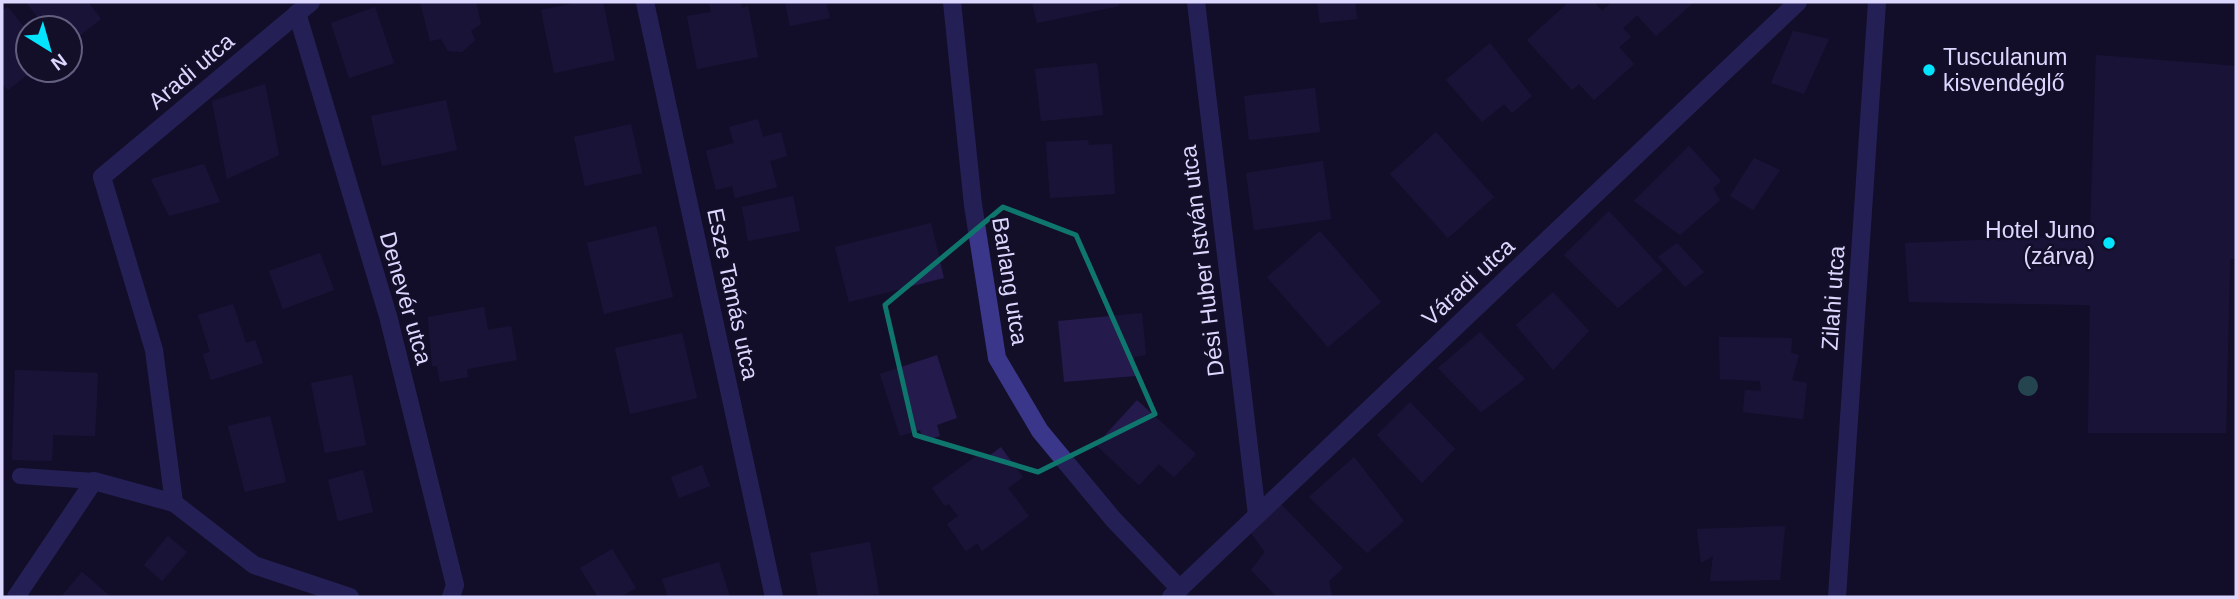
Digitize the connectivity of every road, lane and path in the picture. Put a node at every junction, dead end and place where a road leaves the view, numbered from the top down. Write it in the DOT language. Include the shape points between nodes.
graph roads {
  1 [pos="311,2"];
  2 [pos="645,2"];
  3 [pos="952,2"];
  4 [pos="1196,2"];
  5 [pos="1798,2"];
  6 [pos="1877,2"];
  7 [pos="297,13"];
  8 [pos="20,477"];
  9 [pos="94,481"];
  10 [pos="174,503"];
  11 [pos="1257,515"];
  12 [pos="1175,593"];
  13 [pos="16,597"];
  14 [pos="350,597"];
  15 [pos="451,597"];
  16 [pos="774,597"];
  17 [pos="1837,597"];
  1 -- 7 [label="street, Aradi utca"];
  2 -- 16 [label="street, Esze Tamás utca"];
  3 -- 12 [label="street, Barlang utca" via="973,205 997,358 1040,431"];
  4 -- 11 [label="street, Dési Huber István utca"];
  5 -- 11 [label="street, Váradi utca"];
  6 -- 17 [label="street, Zilahi utca"];
  7 -- 10 [label="street, Aradi utca" via="102,177 154,350"];
  7 -- 15 [label="street, Denevér utca" via="388,316 455,584"];
  8 -- 9 [label="lane"];
  9 -- 10 [label="street"];
  9 -- 13 [label="street"];
  10 -- 14 [label="street" via="254,565"];
  11 -- 12 [label="street, Váradi utca"];
}
